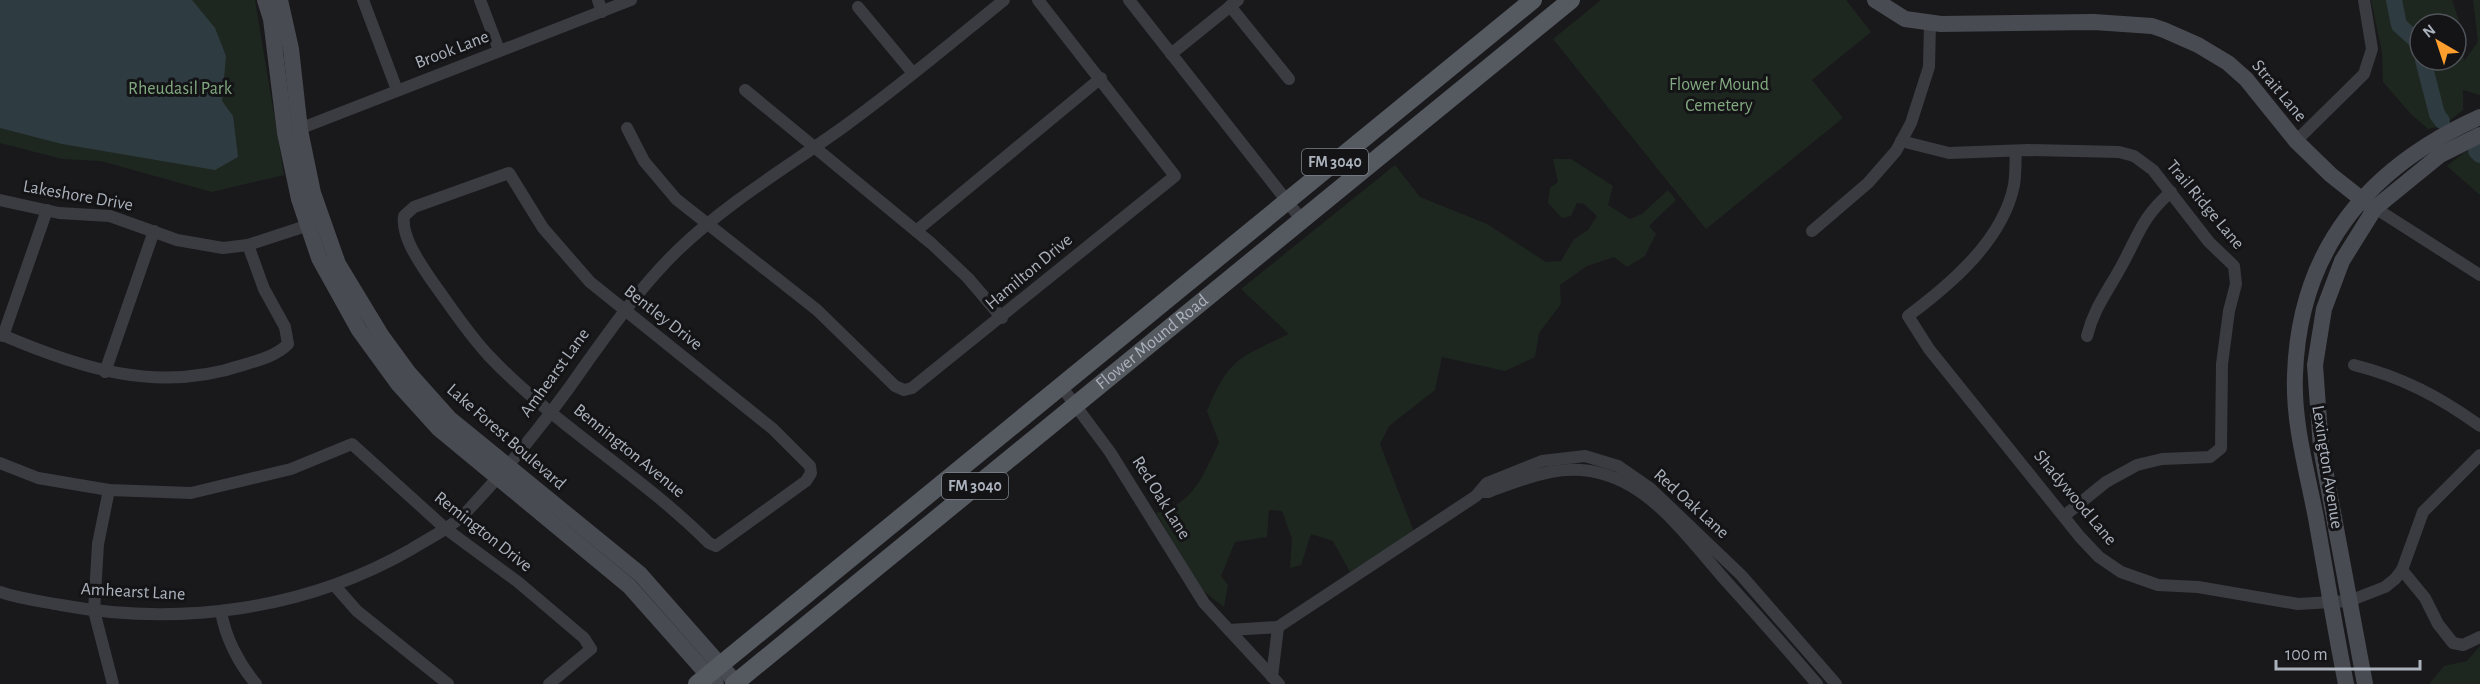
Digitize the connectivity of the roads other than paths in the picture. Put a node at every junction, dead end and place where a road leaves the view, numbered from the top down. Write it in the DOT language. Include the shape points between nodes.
graph roads {
  1 [pos="265,0"];
  2 [pos="280,0"];
  3 [pos="363,0"];
  4 [pos="480,0"];
  5 [pos="631,0"];
  6 [pos="1004,0"];
  7 [pos="1038,0"];
  8 [pos="1129,0"];
  9 [pos="1571,0"];
  10 [pos="1875,0"];
  11 [pos="2364,0"];
  12 [pos="1234,3"];
  13 [pos="1530,3"];
  14 [pos="600,6"];
  15 [pos="858,7"];
  16 [pos="1930,23"];
  17 [pos="1542,25"];
  18 [pos="499,50"];
  19 [pos="1171,54"];
  20 [pos="912,72"];
  21 [pos="1101,78"];
  22 [pos="1289,79"];
  23 [pos="397,90"];
  24 [pos="745,90"];
  25 [pos="2480,117"];
  26 [pos="627,128"];
  27 [pos="292,132"];
  28 [pos="2480,135"];
  29 [pos="1901,141"];
  30 [pos="2296,141"];
  31 [pos="815,147"];
  32 [pos="2016,152"];
  33 [pos="509,173"];
  34 [pos="2171,192"];
  35 [pos="2360,199"];
  36 [pos="0,200"];
  37 [pos="1287,201"];
  38 [pos="2375,208"];
  39 [pos="47,210"];
  40 [pos="1301,219"];
  41 [pos="315,223"];
  42 [pos="707,223"];
  43 [pos="154,231"];
  44 [pos="916,231"];
  45 [pos="1812,231"];
  46 [pos="248,245"];
  47 [pos="2480,275"];
  48 [pos="624,310"];
  49 [pos="1002,318"];
  50 [pos="1,335"];
  51 [pos="2087,336"];
  52 [pos="2354,365"];
  53 [pos="105,372"];
  54 [pos="1061,386"];
  55 [pos="1075,404"];
  56 [pos="551,411"];
  57 [pos="2480,426"];
  58 [pos="2480,455"];
  59 [pos="0,463"];
  60 [pos="501,472"];
  61 [pos="109,490"];
  62 [pos="1480,492"];
  63 [pos="2064,516"];
  64 [pos="446,529"];
  65 [pos="709,543"];
  66 [pos="2402,570"];
  67 [pos="335,586"];
  68 [pos="0,592"];
  69 [pos="2349,601"];
  70 [pos="2330,604"];
  71 [pos="94,611"];
  72 [pos="221,611"];
  73 [pos="1278,627"];
  74 [pos="1229,630"];
  75 [pos="2480,638"];
  76 [pos="710,677"];
  77 [pos="1275,681"];
  78 [pos="113,684"];
  79 [pos="256,684"];
  80 [pos="448,684"];
  81 [pos="549,684"];
  82 [pos="735,684"];
  83 [pos="1817,684"];
  84 [pos="1836,684"];
  85 [pos="2346,684"];
  86 [pos="2365,684"];
  1 -- 27 [label="street, Lake Forest Boulevard"];
  2 -- 27 [label="street, Lake Forest Boulevard" via="291,49"];
  3 -- 23 [label="street"];
  4 -- 18 [label="street"];
  5 -- 14 [label="street, Brook Lane"];
  6 -- 20 [label="street, Amhearst Lane"];
  7 -- 21 [label="street"];
  8 -- 19 [label="street"];
  9 -- 17 [label="main road, Flower Mound Road / FM 3040"];
  10 -- 16 [label="street, Strait Lane" via="1905,19"];
  11 -- 30 [label="street" via="2372,49 2364,74"];
  12 -- 19 [label="street"];
  12 -- 22 [label="street"];
  13 -- 17 [label="main road"];
  13 -- 37 [label="main road, Flower Mound Road / FM 3040"];
  14 -- 18 [label="street, Brook Lane"];
  15 -- 20 [label="street"];
  16 -- 29 [label="street" via="1929,67"];
  16 -- 30 [label="street, Strait Lane" via="2084,22 2152,26 2198,45 2228,63 2246,79"];
  17 -- 40 [label="main road, Flower Mound Road / FM 3040"];
  18 -- 23 [label="street, Brook Lane"];
  19 -- 37 [label="street"];
  20 -- 31 [label="street, Amhearst Lane"];
  21 -- 44 [label="street"];
  21 -- 49 [label="street, Hamilton Drive" via="1175,176"];
  23 -- 27 [label="street, Brook Lane"];
  24 -- 31 [label="street"];
  25 -- 35 [label="street, Lexington Avenue" via="2417,152"];
  26 -- 42 [label="street" via="651,171 676,199"];
  27 -- 41 [label="street, Lake Forest Boulevard"];
  28 -- 38 [label="street, Lexington Avenue" via="2440,155"];
  29 -- 32 [label="street, Trail Ridge Lane" via="1949,153"];
  29 -- 45 [label="street" via="1868,183"];
  30 -- 35 [label="street, Strait Lane"];
  31 -- 42 [label="street, Amhearst Lane"];
  31 -- 44 [label="street"];
  32 -- 34 [label="street, Trail Ridge Lane" via="2108,151 2134,156 2153,170"];
  32 -- 63 [label="street, Shadywood Lane" via="2014,184 2005,210 1988,238 1955,277 1908,316 1929,349"];
  33 -- 48 [label="street, Bentley Drive" via="543,228 572,264"];
  33 -- 56 [label="street, Bennington Avenue" via="414,207 404,216 403,225 424,271 451,310 489,356"];
  34 -- 51 [label="street" via="2142,221 2094,311"];
  34 -- 63 [label="street, Trail Ridge Lane" via="2209,242 2234,266 2236,284 2222,364 2221,448 2210,458 2162,459 2137,465 2106,482"];
  35 -- 38 [label="street, Strait Lane"];
  35 -- 70 [label="street, Lexington Avenue" via="2332,238 2311,285 2300,327 2295,375 2299,437"];
  36 -- 39 [label="street, Lakeshore Drive"];
  37 -- 40 [label="street"];
  37 -- 54 [label="main road, Flower Mound Road / FM 3040"];
  38 -- 47 [label="street, Strait Lane"];
  38 -- 69 [label="street, Lexington Avenue" via="2342,261 2324,309 2315,365 2321,448"];
  39 -- 43 [label="street, Lakeshore Drive" via="110,216"];
  39 -- 50 [label="street"];
  40 -- 55 [label="main road, Flower Mound Road / FM 3040"];
  41 -- 46 [label="street, Lakeshore Drive"];
  41 -- 60 [label="street, Lake Forest Boulevard" via="334,289 381,362 438,428"];
  42 -- 48 [label="street, Amhearst Lane"];
  42 -- 49 [label="street, Hamilton Drive" via="817,310 895,386 904,390 917,385"];
  43 -- 46 [label="street, Lakeshore Drive" via="202,246"];
  43 -- 53 [label="street"];
  44 -- 49 [label="street" via="968,278"];
  46 -- 53 [label="street" via="264,290 285,327 288,344 283,349 230,370 202,375 157,378"];
  48 -- 56 [label="street, Amhearst Lane"];
  48 -- 65 [label="street, Bentley Drive" via="773,429 810,466 806,481 722,544"];
  50 -- 53 [label="street" via="52,357"];
  52 -- 57 [label="street" via="2415,384"];
  54 -- 55 [label="street, Red Oak Lane"];
  54 -- 76 [label="main road, Flower Mound Road / FM 3040"];
  55 -- 74 [label="street, Red Oak Lane" via="1129,480 1204,603"];
  55 -- 82 [label="main road, Flower Mound Road / FM 3040"];
  56 -- 60 [label="street, Amhearst Lane"];
  56 -- 65 [label="street, Bennington Avenue" via="672,508"];
  58 -- 66 [label="street, Shadywood Lane" via="2423,512"];
  59 -- 61 [label="street" via="38,478"];
  60 -- 64 [label="street, Amhearst Lane" via="469,510"];
  60 -- 76 [label="street, Lake Forest Boulevard" via="627,562"];
  61 -- 64 [label="street, Remington Drive" via="191,492 291,469 352,444"];
  61 -- 71 [label="street" via="98,544"];
  62 -- 73 [label="street, Red Oak Lane"];
  62 -- 83 [label="street, Red Oak Lane" via="1537,473 1571,469 1602,473 1633,486 1686,536"];
  62 -- 84 [label="street, Red Oak Lane" via="1487,483 1542,460 1585,456 1618,466 1650,489 1741,575"];
  63 -- 70 [label="street, Shadywood Lane" via="2099,557 2134,578 2158,585 2210,589 2298,604"];
  64 -- 67 [label="street, Amhearst Lane"];
  64 -- 81 [label="street, Remington Drive" via="518,582 584,638 591,649"];
  66 -- 69 [label="street, Shadywood Lane" via="2385,587"];
  66 -- 75 [label="street" via="2453,643 2463,645"];
  67 -- 72 [label="street, Amhearst Lane" via="267,605"];
  67 -- 80 [label="street" via="357,611"];
  68 -- 71 [label="street, Amhearst Lane"];
  69 -- 70 [label="street, Shadywood Lane"];
  69 -- 86 [label="street, Lexington Avenue"];
  70 -- 85 [label="street, Lexington Avenue"];
  71 -- 72 [label="street, Amhearst Lane"];
  71 -- 78 [label="street"];
  72 -- 79 [label="street" via="224,629"];
  73 -- 74 [label="street"];
  73 -- 77 [label="street, Red Oak Lane"];
  74 -- 77 [label="street, Red Oak Lane"];
  76 -- 82 [label="street, Lake Forest Boulevard"];
}
